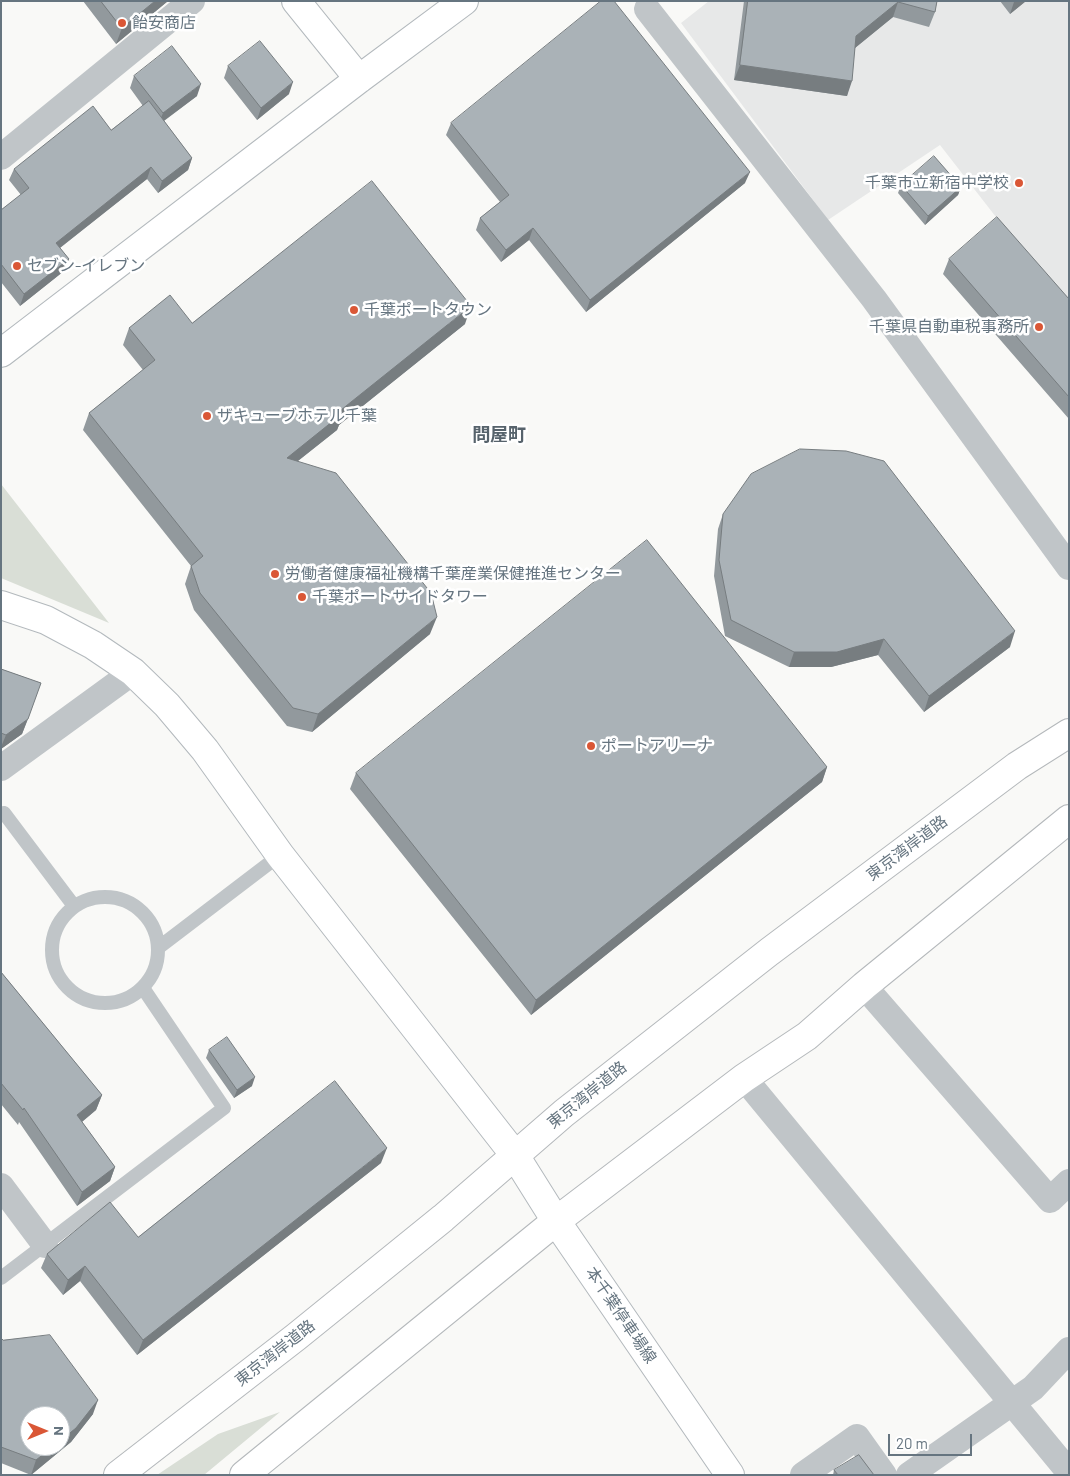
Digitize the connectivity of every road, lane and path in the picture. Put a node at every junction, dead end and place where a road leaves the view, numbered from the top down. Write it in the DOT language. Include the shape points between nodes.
graph roads {
  1 [pos="192,1"];
  2 [pos="296,1"];
  3 [pos="464,1"];
  4 [pos="647,10"];
  5 [pos="359,78"];
  6 [pos="1,157"];
  7 [pos="1,353"];
  8 [pos="1065,562"];
  9 [pos="1,605"];
  10 [pos="133,672"];
  11 [pos="1069,716"];
  12 [pos="1069,734"];
  13 [pos="1017,766"];
  14 [pos="1,768"];
  15 [pos="1,815"];
  16 [pos="1069,819"];
  17 [pos="280,855"];
  18 [pos="74,906"];
  19 [pos="158,948"];
  20 [pos="864,986"];
  21 [pos="143,988"];
  22 [pos="744,1078"];
  23 [pos="514,1154"];
  24 [pos="1069,1182"];
  25 [pos="1,1186"];
  26 [pos="556,1221"];
  27 [pos="45,1245"];
  28 [pos="1,1278"];
  29 [pos="1069,1350"];
  30 [pos="1011,1402"];
  31 [pos="1069,1472"];
  32 [pos="118,1475"];
  33 [pos="244,1475"];
  34 [pos="730,1475"];
  35 [pos="802,1475"];
  36 [pos="884,1475"];
  37 [pos="909,1475"];
  1 -- 6 [label="street"];
  2 -- 5 [label="main road"];
  3 -- 5 [label="main road"];
  4 -- 8 [label="street" via="874,299"];
  5 -- 7 [label="main road"];
  9 -- 10 [label="main road, 本千葉停車場線" via="46,620 93,645"];
  10 -- 14 [label="street"];
  10 -- 17 [label="main road, 本千葉停車場線" via="168,705 205,750"];
  11 -- 13 [label="main road"];
  12 -- 13 [label="main road, 東京湾岸道路"];
  13 -- 23 [label="main road, 東京湾岸道路" via="768,952"];
  15 -- 18 [label="lane" via="4,813"];
  16 -- 20 [label="main road"];
  17 -- 19 [label="lane"];
  17 -- 23 [label="main road, 本千葉停車場線"];
  18 -- 19 [label="lane" via="90,898 107,896 124,900 139,909 150,922"];
  18 -- 21 [label="lane" via="62,918 54,934 51,951 54,968 63,984 76,996 93,1003 111,1004 128,999"];
  19 -- 21 [label="lane" via="153,974"];
  20 -- 22 [label="main road" via="807,1036"];
  20 -- 24 [label="street" via="1050,1200"];
  21 -- 27 [label="lane" via="224,1108"];
  22 -- 26 [label="main road"];
  22 -- 30 [label="street"];
  23 -- 26 [label="main road, 本千葉停車場線"];
  23 -- 32 [label="main road, 東京湾岸道路" via="455,1208 311,1325"];
  25 -- 27 [label="street"];
  26 -- 33 [label="main road"];
  26 -- 34 [label="main road, 本千葉停車場線"];
  27 -- 28 [label="lane"];
  29 -- 30 [label="street" via="1033,1388"];
  30 -- 31 [label="street"];
  30 -- 37 [label="street"];
  35 -- 36 [label="street" via="857,1437"];
}
